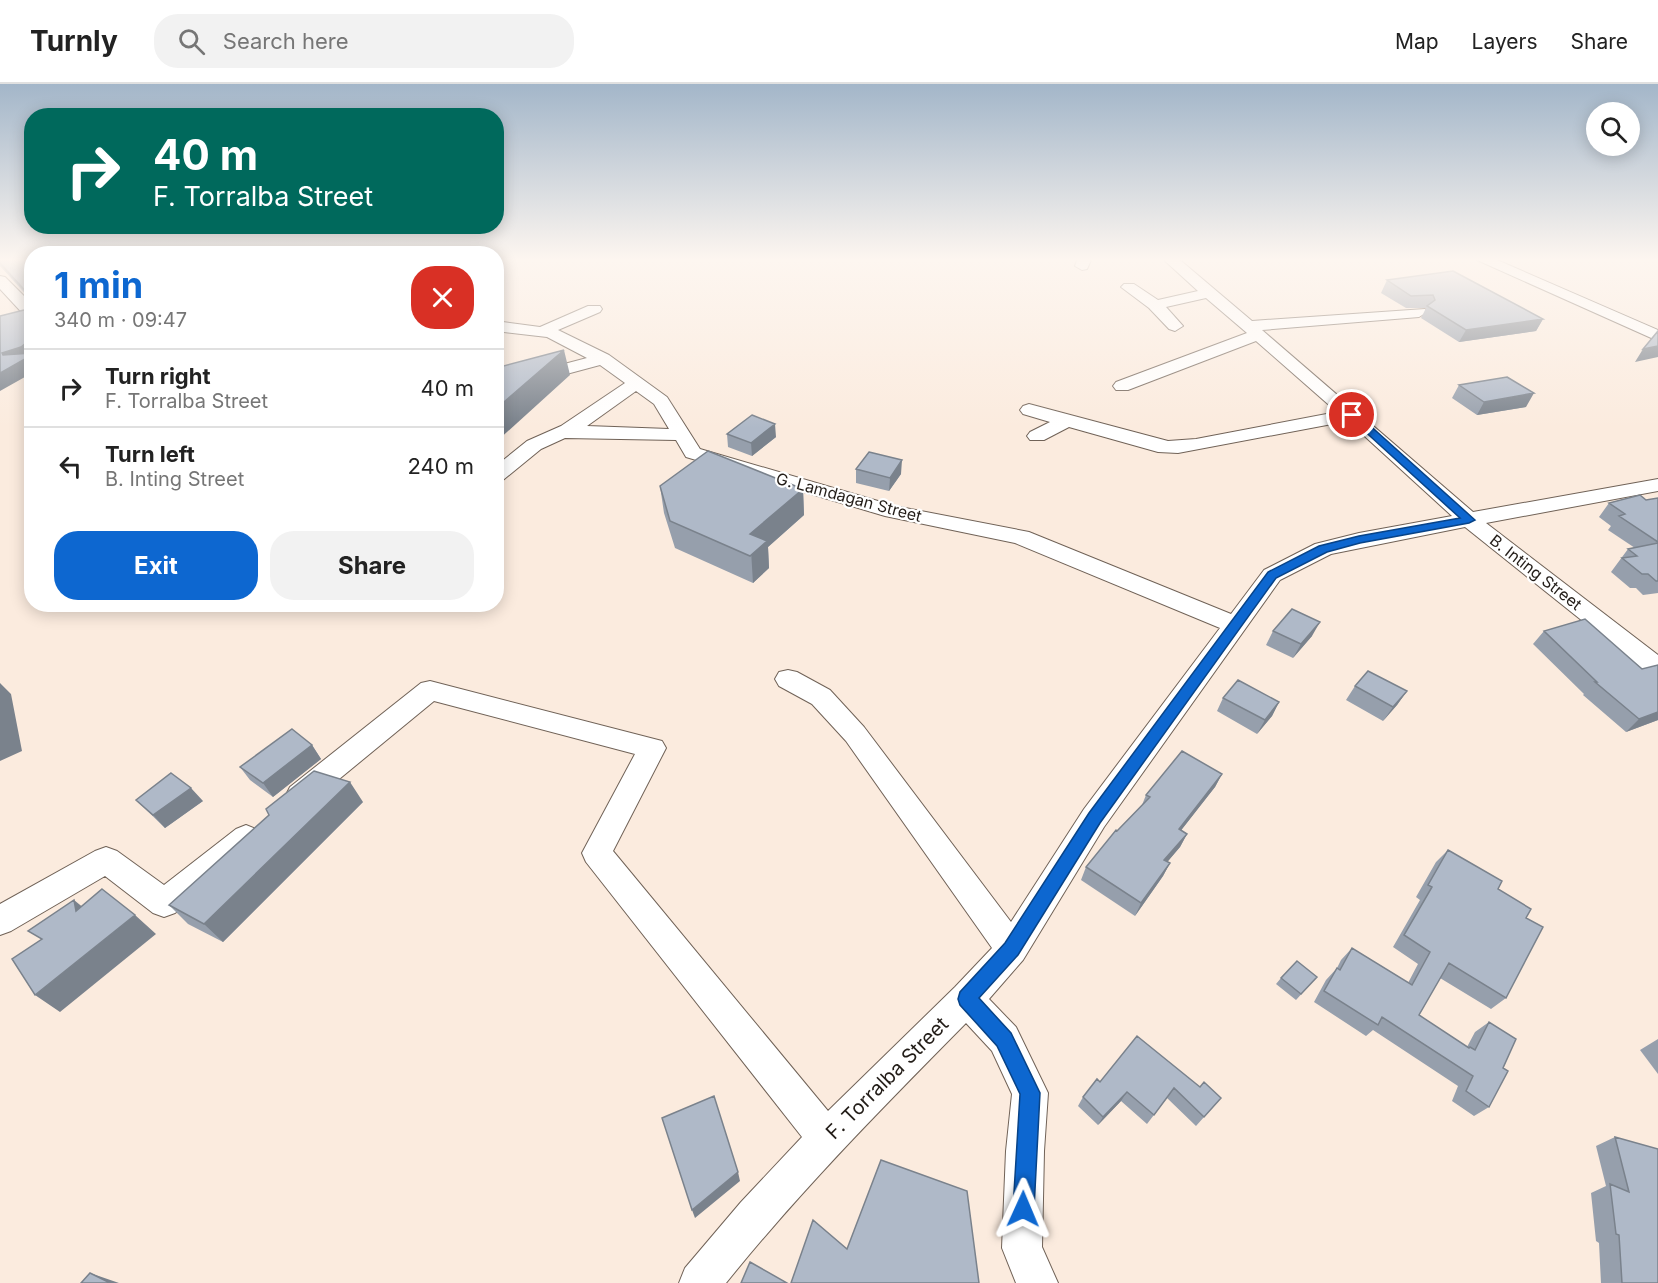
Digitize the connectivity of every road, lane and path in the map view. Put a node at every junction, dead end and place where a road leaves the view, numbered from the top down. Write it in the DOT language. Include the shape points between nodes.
graph roads {
  1 [pos="578,316"];
  2 [pos="1165,316"];
  3 [pos="1237,316"];
  4 [pos="1383,316"];
  5 [pos="1612,316"];
  6 [pos="1175,326"];
  7 [pos="504,327"];
  8 [pos="1254,330"];
  9 [pos="541,332"];
  10 [pos="1658,336"];
  11 [pos="603,359"];
  12 [pos="638,383"];
  13 [pos="504,386"];
  14 [pos="1122,387"];
  15 [pos="1029,410"];
  16 [pos="1352,415"];
  17 [pos="1066,421"];
  18 [pos="561,433"];
  19 [pos="1113,433"];
  20 [pos="681,435"];
  21 [pos="504,469"];
  22 [pos="1658,485"];
  23 [pos="1632,489"];
  24 [pos="1658,506"];
  25 [pos="1469,520"];
  26 [pos="1234,625"];
  27 [pos="1658,668"];
  28 [pos="788,680"];
  29 [pos="0,921"];
  30 [pos="1012,949"];
  31 [pos="967,999"];
  32 [pos="827,1138"];
  33 [pos="700,1283"];
  34 [pos="1037,1283"];
  1 -- 9 [label="street"];
  2 -- 6 [label="street"];
  3 -- 8 [label="street, B. Inting Street"];
  4 -- 8 [label="street"];
  5 -- 10 [label="street"];
  7 -- 9 [label="street, G. Lamdagan Street"];
  8 -- 14 [label="street"];
  8 -- 16 [label="street, B. Inting Street"];
  9 -- 11 [label="street, G. Lamdagan Street" via="551,333"];
  11 -- 12 [label="street, G. Lamdagan Street"];
  11 -- 13 [label="street"];
  12 -- 18 [label="street"];
  12 -- 20 [label="street, G. Lamdagan Street" via="661,401"];
  15 -- 17 [label="street"];
  16 -- 19 [label="street" via="1191,447 1158,446"];
  16 -- 25 [label="street, B. Inting Street"];
  17 -- 19 [label="street"];
  17 -- 19 [label="street" via="1041,435 1086,438"];
  18 -- 20 [label="street"];
  18 -- 21 [label="street" via="534,445"];
  20 -- 26 [label="street, G. Lamdagan Street" via="693,453 892,512 1021,537"];
  22 -- 23 [label="street, F. Torralba Street"];
  23 -- 24 [label="street"];
  23 -- 25 [label="street, F. Torralba Street"];
  25 -- 26 [label="street, F. Torralba Street" via="1323,549 1272,575"];
  25 -- 27 [label="street, B. Inting Street"];
  26 -- 30 [label="street, F. Torralba Street" via="1094,818"];
  28 -- 30 [label="street" via="821,697 855,734"];
  29 -- 32 [label="street" via="106,860 164,903 430,690 652,748 597,853"];
  30 -- 31 [label="street, F. Torralba Street"];
  31 -- 32 [label="street, F. Torralba Street"];
  31 -- 34 [label="street" via="1004,1039 1030,1093 1022,1248"];
  32 -- 33 [label="street, F. Torralba Street"];
}
